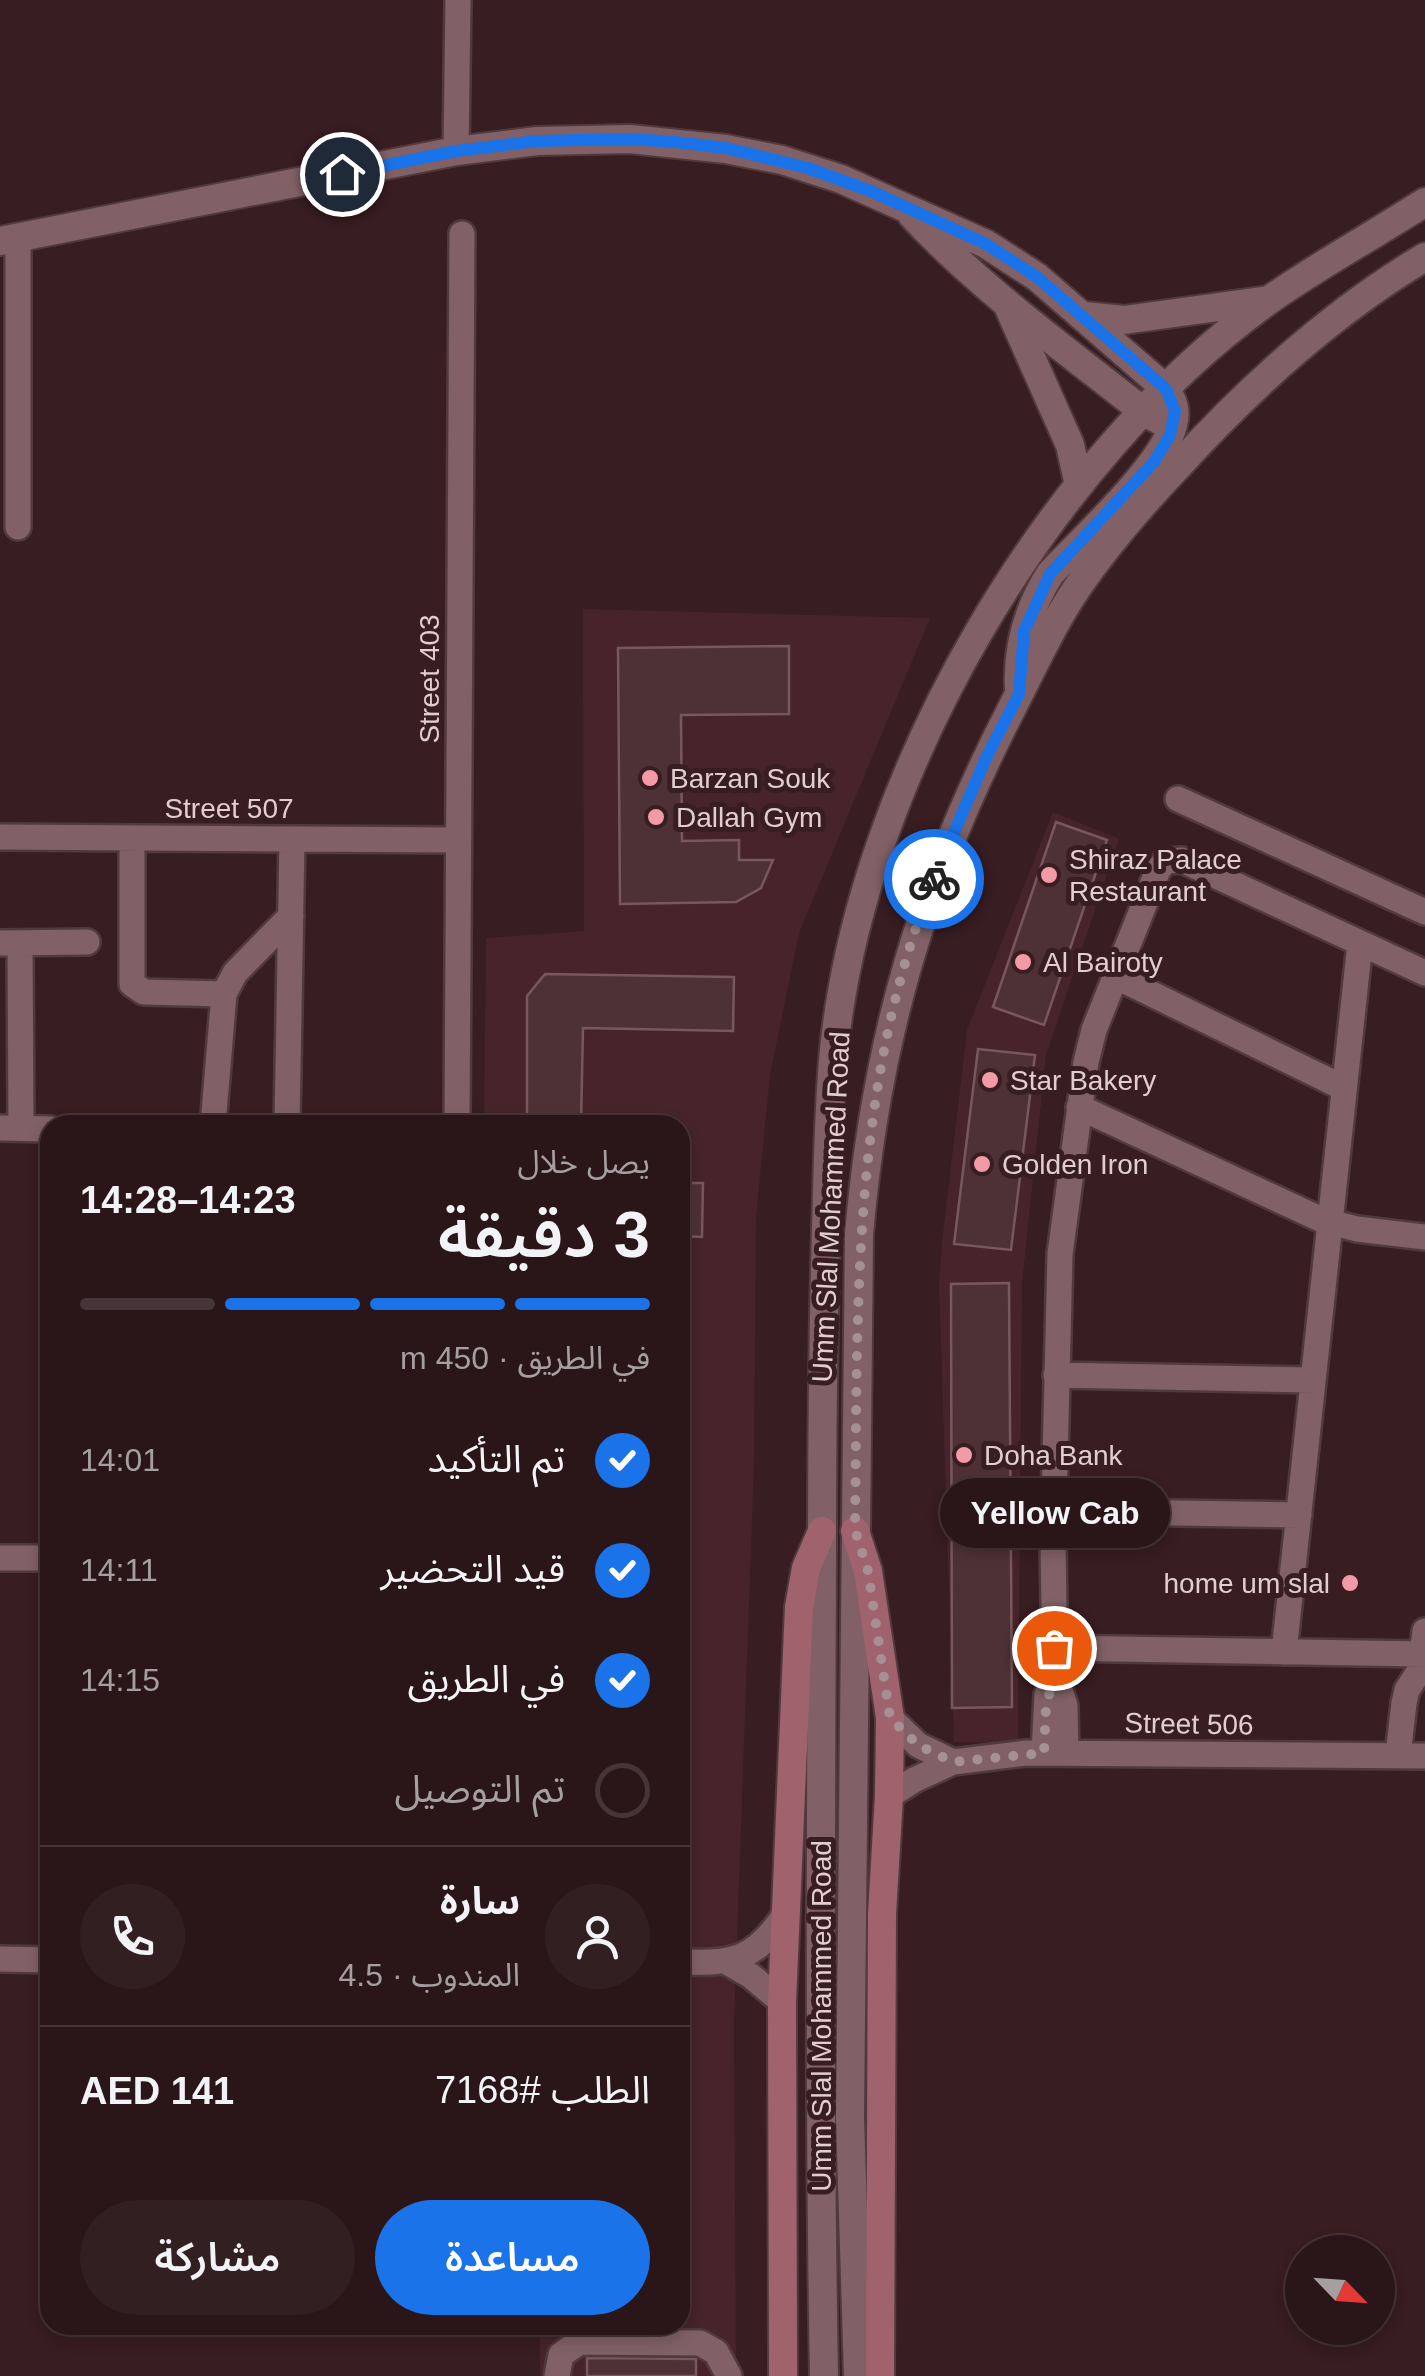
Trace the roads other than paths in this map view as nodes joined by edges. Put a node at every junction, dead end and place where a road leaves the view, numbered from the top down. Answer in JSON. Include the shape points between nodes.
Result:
{"nodes":[{"id":1,"x":458,"y":0,"type":"edge"},
{"id":2,"x":456,"y":151,"type":"junction"},
{"id":3,"x":1425,"y":202,"type":"edge"},
{"id":4,"x":904,"y":206,"type":"junction"},
{"id":5,"x":462,"y":234,"type":"dead end"},
{"id":6,"x":9,"y":239,"type":"edge"},
{"id":7,"x":1425,"y":257,"type":"edge"},
{"id":8,"x":1270,"y":299,"type":"junction"},
{"id":9,"x":1006,"y":302,"type":"junction"},
{"id":10,"x":1083,"y":316,"type":"junction"},
{"id":11,"x":1166,"y":389,"type":"junction"},
{"id":12,"x":1144,"y":412,"type":"junction"},
{"id":13,"x":1220,"y":420,"type":"junction"},
{"id":14,"x":1174,"y":423,"type":"junction"},
{"id":15,"x":1078,"y":485,"type":"junction"},
{"id":16,"x":18,"y":527,"type":"dead end"},
{"id":17,"x":1019,"y":694,"type":"junction"},
{"id":18,"x":1178,"y":800,"type":"dead end"},
{"id":19,"x":0,"y":837,"type":"edge"},
{"id":20,"x":132,"y":838,"type":"junction"},
{"id":21,"x":292,"y":839,"type":"junction"},
{"id":22,"x":458,"y":840,"type":"junction"},
{"id":23,"x":1425,"y":912,"type":"edge"},
{"id":24,"x":291,"y":916,"type":"junction"},
{"id":25,"x":87,"y":942,"type":"dead end"},
{"id":26,"x":1360,"y":942,"type":"junction"},
{"id":27,"x":10,"y":943,"type":"edge"},
{"id":28,"x":1425,"y":973,"type":"edge"},
{"id":29,"x":1115,"y":976,"type":"junction"},
{"id":30,"x":224,"y":994,"type":"junction"},
{"id":31,"x":1344,"y":1088,"type":"junction"},
{"id":32,"x":1078,"y":1107,"type":"junction"},
{"id":33,"x":215,"y":1115,"type":"edge"},
{"id":34,"x":287,"y":1115,"type":"edge"},
{"id":35,"x":457,"y":1115,"type":"edge"},
{"id":36,"x":10,"y":1128,"type":"edge"},
{"id":37,"x":40,"y":1128,"type":"edge"},
{"id":38,"x":1331,"y":1223,"type":"junction"},
{"id":39,"x":1425,"y":1236,"type":"edge"},
{"id":40,"x":1056,"y":1375,"type":"junction"},
{"id":41,"x":1313,"y":1380,"type":"junction"},
{"id":42,"x":1053,"y":1512,"type":"junction"},
{"id":43,"x":1298,"y":1515,"type":"junction"},
{"id":44,"x":855,"y":1530,"type":"junction"},
{"id":45,"x":822,"y":1531,"type":"junction"},
{"id":46,"x":0,"y":1558,"type":"edge"},
{"id":47,"x":40,"y":1558,"type":"edge"},
{"id":48,"x":1284,"y":1652,"type":"junction"},
{"id":49,"x":1423,"y":1659,"type":"edge"},
{"id":50,"x":1054,"y":1661,"type":"junction"},
{"id":51,"x":890,"y":1718,"type":"junction"},
{"id":52,"x":1055,"y":1753,"type":"junction"},
{"id":53,"x":1398,"y":1755,"type":"junction"},
{"id":54,"x":1425,"y":1756,"type":"edge"},
{"id":55,"x":953,"y":1762,"type":"junction"},
{"id":56,"x":890,"y":1796,"type":"junction"},
{"id":57,"x":784,"y":1916,"type":"junction"},
{"id":58,"x":0,"y":1960,"type":"edge"},
{"id":59,"x":40,"y":1960,"type":"edge"},
{"id":60,"x":690,"y":1962,"type":"edge"},
{"id":61,"x":728,"y":1962,"type":"junction"},
{"id":62,"x":782,"y":2002,"type":"junction"},
{"id":63,"x":557,"y":2376,"type":"edge"},
{"id":64,"x":729,"y":2376,"type":"edge"},
{"id":65,"x":783,"y":2376,"type":"edge"},
{"id":66,"x":824,"y":2376,"type":"edge"},
{"id":67,"x":858,"y":2376,"type":"edge"},
{"id":68,"x":880,"y":2376,"type":"edge"}],
"edges":[{"from":1,"to":2,"type":"street"},
{"from":2,"to":4,"type":"street","via":[[552,140],[676,142],[782,160]]},
{"from":2,"to":6,"type":"street"},
{"from":3,"to":8,"type":"street","name":"Umm Slal Mohammed Road"},
{"from":4,"to":9,"type":"street"},
{"from":4,"to":10,"type":"street","via":[[1012,260]]},
{"from":5,"to":22,"type":"street","name":"Street 403"},
{"from":6,"to":16,"type":"street"},
{"from":7,"to":13,"type":"street","name":"Umm Slal Mohammed Road","via":[[1338,315]]},
{"from":8,"to":10,"type":"street","via":[[1124,320]]},
{"from":8,"to":11,"type":"street","name":"Umm Slal Mohammed Road"},
{"from":9,"to":12,"type":"street"},
{"from":9,"to":15,"type":"street","via":[[1070,445]]},
{"from":10,"to":11,"type":"street"},
{"from":11,"to":12,"type":"street","name":"Umm Slal Mohammed Road"},
{"from":11,"to":14,"type":"street"},
{"from":12,"to":14,"type":"street"},
{"from":12,"to":15,"type":"street","name":"Umm Slal Mohammed Road"},
{"from":13,"to":14,"type":"street"},
{"from":13,"to":17,"type":"street","name":"Umm Slal Mohammed Road","via":[[1096,561]]},
{"from":14,"to":17,"type":"street","via":[[1154,462],[1039,592],[1024,631]]},
{"from":15,"to":45,"type":"street","name":"Umm Slal Mohammed Road","via":[[1019,565],[962,661],[894,808],[857,926],[834,1048]]},
{"from":17,"to":44,"type":"street","name":"Umm Slal Mohammed Road","via":[[930,889],[876,1094],[859,1234]]},
{"from":18,"to":23,"type":"street"},
{"from":19,"to":20,"type":"street","name":"Street 507"},
{"from":20,"to":21,"type":"street","name":"Street 507"},
{"from":20,"to":30,"type":"street","via":[[132,984],[144,992]]},
{"from":21,"to":22,"type":"street","name":"Street 507"},
{"from":21,"to":24,"type":"street"},
{"from":22,"to":35,"type":"street","name":"Street 403"},
{"from":24,"to":30,"type":"street","via":[[235,973]]},
{"from":24,"to":34,"type":"street"},
{"from":25,"to":27,"type":"street"},
{"from":26,"to":28,"type":"street"},
{"from":26,"to":29,"type":"street","via":[[1171,858],[1158,870]]},
{"from":26,"to":31,"type":"street"},
{"from":27,"to":36,"type":"street"},
{"from":29,"to":31,"type":"street"},
{"from":29,"to":32,"type":"street","via":[[1094,1030]]},
{"from":30,"to":33,"type":"street"},
{"from":31,"to":38,"type":"street"},
{"from":32,"to":38,"type":"street"},
{"from":32,"to":40,"type":"street","via":[[1060,1254]]},
{"from":36,"to":37,"type":"street"},
{"from":38,"to":39,"type":"street"},
{"from":38,"to":41,"type":"street"},
{"from":40,"to":41,"type":"street"},
{"from":40,"to":42,"type":"street"},
{"from":41,"to":43,"type":"street"},
{"from":42,"to":43,"type":"street"},
{"from":42,"to":50,"type":"street"},
{"from":43,"to":48,"type":"street"},
{"from":44,"to":51,"type":"main road","via":[[868,1571]]},
{"from":44,"to":67,"type":"street","name":"Umm Slal Mohammed Road","via":[[850,2117]]},
{"from":45,"to":57,"type":"main road","via":[[800,1606]]},
{"from":45,"to":66,"type":"street","name":"Umm Slal Mohammed Road"},
{"from":46,"to":47,"type":"street"},
{"from":48,"to":49,"type":"street"},
{"from":48,"to":50,"type":"street"},
{"from":49,"to":53,"type":"street","via":[[1407,1690]]},
{"from":50,"to":52,"type":"street","via":[[1065,1706]]},
{"from":51,"to":55,"type":"street","via":[[918,1745]]},
{"from":51,"to":56,"type":"main road"},
{"from":52,"to":53,"type":"street","name":"Street 506"},
{"from":52,"to":55,"type":"street","name":"Street 506"},
{"from":53,"to":54,"type":"street","name":"Street 506"},
{"from":55,"to":56,"type":"street","name":"Street 506"},
{"from":56,"to":68,"type":"main road","via":[[882,1914]]},
{"from":57,"to":61,"type":"street","via":[[754,1949]]},
{"from":57,"to":62,"type":"main road"},
{"from":58,"to":59,"type":"street"},
{"from":60,"to":61,"type":"street"},
{"from":61,"to":62,"type":"street"},
{"from":62,"to":65,"type":"main road"},
{"from":63,"to":64,"type":"street","via":[[561,2355],[572,2344],[622,2342],[700,2344],[716,2352]]}]}
